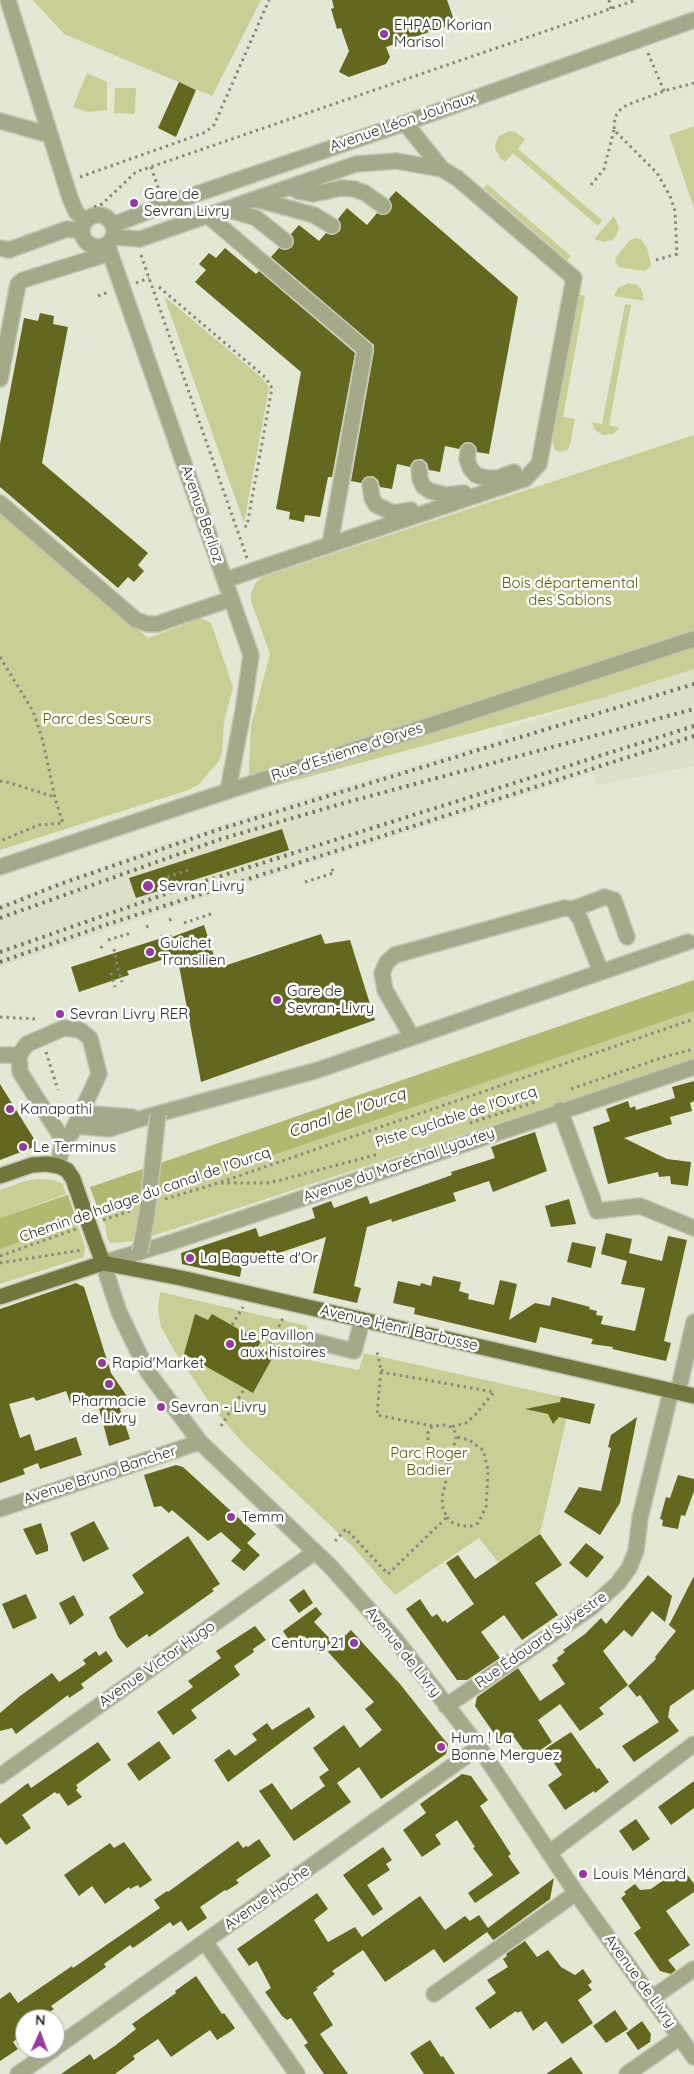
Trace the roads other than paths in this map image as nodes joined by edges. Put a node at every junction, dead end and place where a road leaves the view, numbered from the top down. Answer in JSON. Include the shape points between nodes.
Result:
{"nodes":[{"id":1,"x":8,"y":0,"type":"edge"},
{"id":2,"x":694,"y":20,"type":"edge"},
{"id":3,"x":0,"y":121,"type":"edge"},
{"id":4,"x":405,"y":123,"type":"junction"},
{"id":5,"x":50,"y":135,"type":"junction"},
{"id":6,"x":442,"y":169,"type":"junction"},
{"id":7,"x":290,"y":187,"type":"junction"},
{"id":8,"x":255,"y":199,"type":"junction"},
{"id":9,"x":383,"y":206,"type":"dead end"},
{"id":10,"x":225,"y":209,"type":"junction"},
{"id":11,"x":208,"y":215,"type":"junction"},
{"id":12,"x":84,"y":226,"type":"junction"},
{"id":13,"x":332,"y":226,"type":"dead end"},
{"id":14,"x":111,"y":240,"type":"junction"},
{"id":15,"x":285,"y":241,"type":"dead end"},
{"id":16,"x":0,"y":248,"type":"edge"},
{"id":17,"x":0,"y":380,"type":"edge"},
{"id":18,"x":468,"y":451,"type":"dead end"},
{"id":19,"x":539,"y":464,"type":"junction"},
{"id":20,"x":419,"y":468,"type":"dead end"},
{"id":21,"x":370,"y":485,"type":"dead end"},
{"id":22,"x":481,"y":494,"type":"junction"},
{"id":23,"x":0,"y":503,"type":"edge"},
{"id":24,"x":432,"y":510,"type":"junction"},
{"id":25,"x":330,"y":544,"type":"junction"},
{"id":26,"x":225,"y":580,"type":"junction"},
{"id":27,"x":231,"y":599,"type":"junction"},
{"id":28,"x":694,"y":639,"type":"edge"},
{"id":29,"x":228,"y":790,"type":"junction"},
{"id":30,"x":0,"y":867,"type":"edge"},
{"id":31,"x":573,"y":909,"type":"junction"},
{"id":32,"x":627,"y":937,"type":"dead end"},
{"id":33,"x":688,"y":942,"type":"dead end"},
{"id":34,"x":601,"y":972,"type":"junction"},
{"id":35,"x":412,"y":1037,"type":"junction"},
{"id":36,"x":0,"y":1055,"type":"edge"},
{"id":37,"x":18,"y":1055,"type":"junction"},
{"id":38,"x":694,"y":1066,"type":"edge"},
{"id":39,"x":560,"y":1110,"type":"junction"},
{"id":40,"x":150,"y":1116,"type":"junction"},
{"id":41,"x":78,"y":1119,"type":"junction"},
{"id":42,"x":64,"y":1140,"type":"junction"},
{"id":43,"x":58,"y":1166,"type":"junction"},
{"id":44,"x":0,"y":1176,"type":"edge"},
{"id":45,"x":694,"y":1228,"type":"edge"},
{"id":46,"x":140,"y":1252,"type":"junction"},
{"id":47,"x":103,"y":1262,"type":"junction"},
{"id":48,"x":0,"y":1297,"type":"edge"},
{"id":49,"x":362,"y":1320,"type":"junction"},
{"id":50,"x":694,"y":1322,"type":"edge"},
{"id":51,"x":309,"y":1340,"type":"dead end"},
{"id":52,"x":674,"y":1391,"type":"junction"},
{"id":53,"x":694,"y":1396,"type":"edge"},
{"id":54,"x":200,"y":1442,"type":"junction"},
{"id":55,"x":0,"y":1509,"type":"edge"},
{"id":56,"x":315,"y":1552,"type":"junction"},
{"id":57,"x":446,"y":1706,"type":"junction"},
{"id":58,"x":694,"y":1744,"type":"edge"},
{"id":59,"x":479,"y":1747,"type":"junction"},
{"id":60,"x":0,"y":1776,"type":"edge"},
{"id":61,"x":549,"y":1853,"type":"junction"},
{"id":62,"x":576,"y":1893,"type":"junction"},
{"id":63,"x":205,"y":1942,"type":"junction"},
{"id":64,"x":694,"y":1968,"type":"edge"},
{"id":65,"x":434,"y":1994,"type":"dead end"},
{"id":66,"x":652,"y":1998,"type":"junction"},
{"id":67,"x":680,"y":2037,"type":"junction"},
{"id":68,"x":65,"y":2040,"type":"edge"},
{"id":69,"x":694,"y":2057,"type":"edge"},
{"id":70,"x":39,"y":2059,"type":"edge"},
{"id":71,"x":18,"y":2074,"type":"edge"},
{"id":72,"x":296,"y":2074,"type":"edge"},
{"id":73,"x":627,"y":2074,"type":"edge"}],
"edges":[{"from":1,"to":5,"type":"street"},
{"from":2,"to":4,"type":"street","name":"Avenue Léon Jouhaux"},
{"from":3,"to":5,"type":"street"},
{"from":4,"to":6,"type":"street"},
{"from":4,"to":14,"type":"street","name":"Avenue Léon Jouhaux","via":[[164,205]]},
{"from":5,"to":12,"type":"street","via":[[76,212]]},
{"from":6,"to":7,"type":"street","via":[[376,161],[356,164]]},
{"from":6,"to":19,"type":"street","via":[[457,178],[574,278]]},
{"from":7,"to":8,"type":"street"},
{"from":7,"to":9,"type":"street","via":[[313,194],[354,189]]},
{"from":8,"to":10,"type":"street"},
{"from":8,"to":13,"type":"street","via":[[314,214]]},
{"from":10,"to":11,"type":"street"},
{"from":10,"to":15,"type":"street","via":[[256,218]]},
{"from":11,"to":14,"type":"street","via":[[136,239]]},
{"from":11,"to":25,"type":"street","via":[[364,348]]},
{"from":12,"to":14,"type":"street","via":[[82,236],[88,244],[98,247]]},
{"from":12,"to":14,"type":"street","via":[[93,216],[108,219]]},
{"from":12,"to":16,"type":"street","via":[[9,250]]},
{"from":14,"to":17,"type":"street","name":"Avenue Léon Jouhaux","via":[[18,284]]},
{"from":14,"to":26,"type":"street","name":"Avenue Berlioz"},
{"from":18,"to":19,"type":"street","via":[[470,468],[476,475],[486,478],[498,478]]},
{"from":19,"to":22,"type":"street","via":[[525,479]]},
{"from":20,"to":22,"type":"street","via":[[423,486],[430,491],[446,495],[460,492]]},
{"from":21,"to":24,"type":"street","via":[[376,506],[383,510],[393,513],[419,508]]},
{"from":22,"to":24,"type":"street"},
{"from":23,"to":27,"type":"street","via":[[136,620],[157,624]]},
{"from":24,"to":25,"type":"street"},
{"from":25,"to":26,"type":"street"},
{"from":26,"to":27,"type":"street","name":"Avenue Berlioz"},
{"from":27,"to":29,"type":"street","name":"Avenue Berlioz","via":[[250,655]]},
{"from":28,"to":29,"type":"street","name":"Rue d'Estienne d'Orves"},
{"from":29,"to":30,"type":"street","name":"Rue d'Estienne d'Orves"},
{"from":31,"to":32,"type":"street","via":[[604,897],[614,900]]},
{"from":31,"to":34,"type":"street"},
{"from":31,"to":35,"type":"street","via":[[564,908],[394,955],[382,974],[385,990]]},
{"from":33,"to":34,"type":"street"},
{"from":34,"to":35,"type":"street"},
{"from":35,"to":40,"type":"street","via":[[318,1070]]},
{"from":36,"to":37,"type":"street"},
{"from":37,"to":41,"type":"street","via":[[27,1044],[64,1028],[80,1030],[90,1038],[99,1074]]},
{"from":37,"to":42,"type":"street","via":[[20,1072]]},
{"from":38,"to":39,"type":"street","name":"Avenue du Maréchal Lyautey"},
{"from":39,"to":45,"type":"street","via":[[597,1211],[640,1206]]},
{"from":39,"to":46,"type":"street","name":"Avenue du Maréchal Lyautey"},
{"from":40,"to":41,"type":"street","via":[[109,1129]]},
{"from":40,"to":46,"type":"street","bridge":true,"via":[[147,1214]]},
{"from":41,"to":42,"type":"street"},
{"from":42,"to":43,"type":"street"},
{"from":43,"to":44,"type":"main road","via":[[32,1166]]},
{"from":43,"to":47,"type":"main road","bridge":true,"via":[[67,1170],[73,1179],[94,1229]]},
{"from":46,"to":47,"type":"street","name":"Avenue du Maréchal Lyautey"},
{"from":47,"to":48,"type":"main road"},
{"from":47,"to":49,"type":"main road","name":"Avenue Henri Barbusse"},
{"from":47,"to":54,"type":"street","name":"Avenue de Livry","via":[[119,1312],[148,1372]]},
{"from":49,"to":51,"type":"street","via":[[354,1351]]},
{"from":49,"to":52,"type":"main road","name":"Avenue Henri Barbusse"},
{"from":50,"to":52,"type":"street","name":"Rue Édouard Sylvestre"},
{"from":52,"to":53,"type":"main road","name":"Avenue Henri Barbusse"},
{"from":52,"to":57,"type":"street","name":"Rue Édouard Sylvestre","via":[[640,1518],[636,1551],[629,1568],[592,1607]]},
{"from":54,"to":55,"type":"street","name":"Avenue Bruno Bancher"},
{"from":54,"to":56,"type":"street","name":"Avenue de Livry"},
{"from":56,"to":57,"type":"street","name":"Avenue de Livry","via":[[396,1640]]},
{"from":56,"to":60,"type":"street","name":"Avenue Victor Hugo"},
{"from":57,"to":59,"type":"street","name":"Avenue de Livry"},
{"from":58,"to":61,"type":"street"},
{"from":59,"to":61,"type":"street","name":"Avenue de Livry"},
{"from":59,"to":63,"type":"street","name":"Avenue Hoche"},
{"from":61,"to":62,"type":"street","name":"Avenue de Livry"},
{"from":62,"to":65,"type":"street"},
{"from":62,"to":66,"type":"street","name":"Avenue de Livry"},
{"from":63,"to":68,"type":"street","name":"Avenue Hoche"},
{"from":63,"to":72,"type":"street"},
{"from":64,"to":66,"type":"street"},
{"from":66,"to":67,"type":"street","name":"Avenue de Livry"},
{"from":67,"to":69,"type":"street","name":"Avenue de Livry"},
{"from":67,"to":73,"type":"street"},
{"from":70,"to":71,"type":"street","name":"Avenue Hoche"}]}
